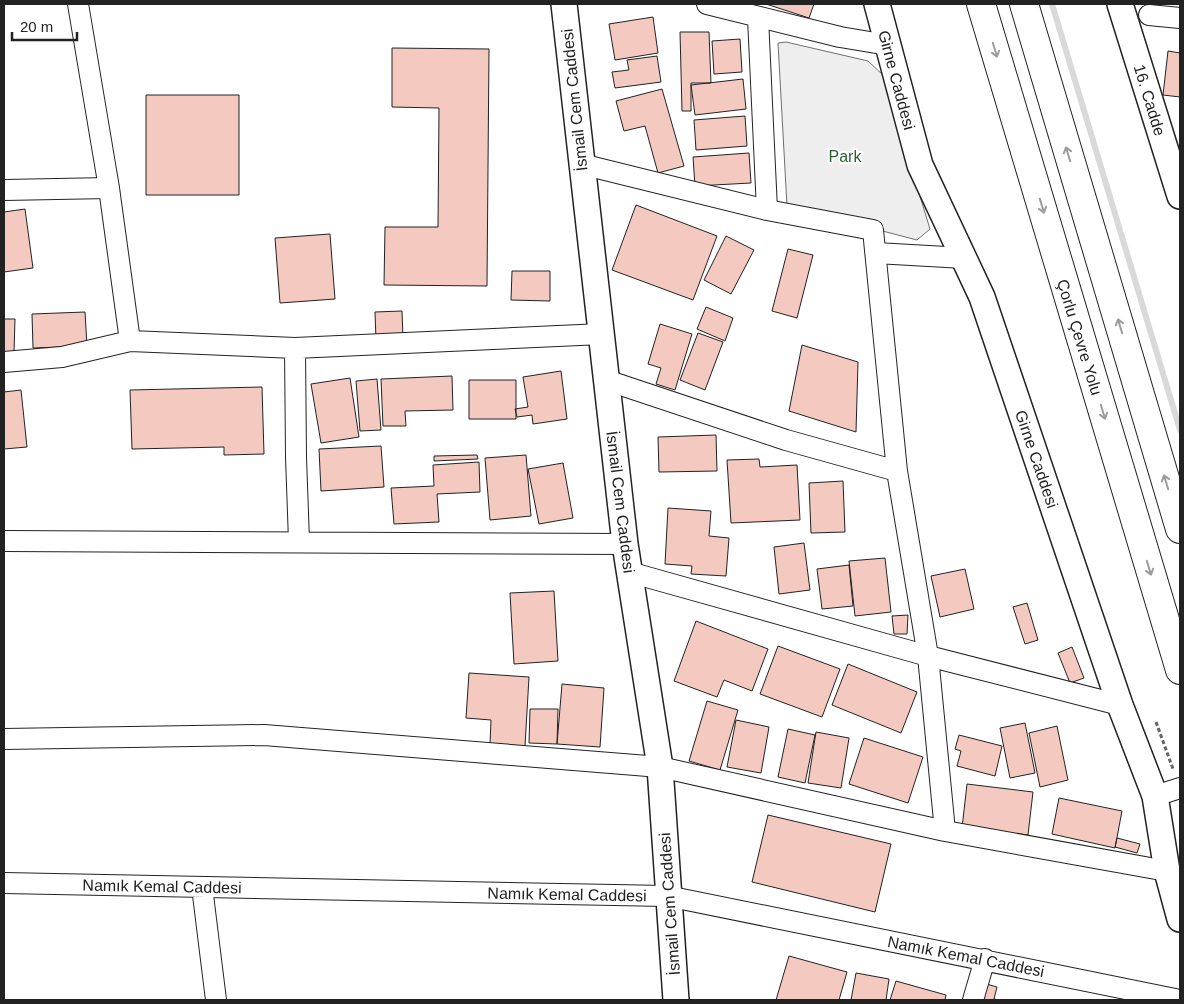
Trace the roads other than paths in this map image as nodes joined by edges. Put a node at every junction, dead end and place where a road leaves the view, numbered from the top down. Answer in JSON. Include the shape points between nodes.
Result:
{"nodes":[{"id":1,"x":78,"y":4,"type":"edge"},
{"id":2,"x":564,"y":4,"type":"edge"},
{"id":3,"x":707,"y":4,"type":"edge"},
{"id":4,"x":877,"y":4,"type":"edge"},
{"id":5,"x":981,"y":4,"type":"edge"},
{"id":6,"x":1024,"y":4,"type":"edge"},
{"id":7,"x":1120,"y":4,"type":"edge"},
{"id":8,"x":1149,"y":15,"type":"dead end"},
{"id":9,"x":758,"y":18,"type":"junction"},
{"id":10,"x":1180,"y":18,"type":"edge"},
{"id":11,"x":888,"y":45,"type":"junction"},
{"id":12,"x":580,"y":164,"type":"junction"},
{"id":13,"x":1178,"y":184,"type":"edge"},
{"id":14,"x":109,"y":188,"type":"junction"},
{"id":15,"x":4,"y":190,"type":"edge"},
{"id":16,"x":767,"y":210,"type":"junction"},
{"id":17,"x":876,"y":253,"type":"junction"},
{"id":18,"x":964,"y":258,"type":"junction"},
{"id":19,"x":602,"y":334,"type":"junction"},
{"id":20,"x":130,"y":341,"type":"junction"},
{"id":21,"x":295,"y":348,"type":"junction"},
{"id":22,"x":4,"y":362,"type":"edge"},
{"id":23,"x":606,"y":380,"type":"junction"},
{"id":24,"x":897,"y":471,"type":"junction"},
{"id":25,"x":1180,"y":529,"type":"edge"},
{"id":26,"x":4,"y":541,"type":"edge"},
{"id":27,"x":299,"y":541,"type":"junction"},
{"id":28,"x":624,"y":544,"type":"junction"},
{"id":29,"x":629,"y":572,"type":"junction"},
{"id":30,"x":928,"y":656,"type":"junction"},
{"id":31,"x":1180,"y":670,"type":"edge"},
{"id":32,"x":1120,"y":705,"type":"junction"},
{"id":33,"x":4,"y":739,"type":"edge"},
{"id":34,"x":660,"y":767,"type":"junction"},
{"id":35,"x":1180,"y":788,"type":"edge"},
{"id":36,"x":1155,"y":796,"type":"junction"},
{"id":37,"x":945,"y":831,"type":"junction"},
{"id":38,"x":1167,"y":871,"type":"junction"},
{"id":39,"x":4,"y":883,"type":"edge"},
{"id":40,"x":202,"y":887,"type":"junction"},
{"id":41,"x":667,"y":896,"type":"junction"},
{"id":42,"x":1180,"y":919,"type":"edge"},
{"id":43,"x":985,"y":959,"type":"junction"},
{"id":44,"x":1147,"y":997,"type":"edge"},
{"id":45,"x":216,"y":1000,"type":"edge"},
{"id":46,"x":676,"y":1000,"type":"edge"},
{"id":47,"x":973,"y":1000,"type":"edge"},
{"id":48,"x":1180,"y":1000,"type":"edge"}],
"edges":[{"from":1,"to":14,"type":"street"},
{"from":2,"to":12,"type":"street","name":"İsmail Cem Caddesi"},
{"from":3,"to":9,"type":"street"},
{"from":4,"to":11,"type":"street","name":"Girne Caddesi"},
{"from":5,"to":31,"type":"highway","name":"Çorlu Çevre Yolu","one_way":true},
{"from":25,"to":6,"type":"highway","one_way":true},
{"from":7,"to":13,"type":"street","name":"16. Cadde"},
{"from":8,"to":10,"type":"street"},
{"from":9,"to":11,"type":"street"},
{"from":9,"to":16,"type":"street"},
{"from":11,"to":18,"type":"street","name":"Girne Caddesi","via":[[920,165]]},
{"from":12,"to":16,"type":"street"},
{"from":12,"to":19,"type":"street","name":"İsmail Cem Caddesi"},
{"from":14,"to":15,"type":"street"},
{"from":14,"to":20,"type":"street"},
{"from":16,"to":17,"type":"street","via":[[873,230]]},
{"from":17,"to":18,"type":"street"},
{"from":17,"to":24,"type":"street"},
{"from":18,"to":32,"type":"street","name":"Girne Caddesi","via":[[982,297]]},
{"from":19,"to":21,"type":"street"},
{"from":19,"to":23,"type":"street","name":"İsmail Cem Caddesi"},
{"from":20,"to":21,"type":"street"},
{"from":20,"to":22,"type":"street","via":[[62,357]]},
{"from":21,"to":27,"type":"street"},
{"from":23,"to":24,"type":"street","via":[[786,440]]},
{"from":23,"to":28,"type":"street","name":"İsmail Cem Caddesi"},
{"from":24,"to":30,"type":"street"},
{"from":26,"to":27,"type":"street"},
{"from":27,"to":28,"type":"street"},
{"from":28,"to":29,"type":"street","name":"İsmail Cem Caddesi"},
{"from":29,"to":30,"type":"street"},
{"from":29,"to":34,"type":"street","name":"İsmail Cem Caddesi"},
{"from":30,"to":32,"type":"street"},
{"from":30,"to":37,"type":"street"},
{"from":32,"to":36,"type":"street","name":"Girne Caddesi"},
{"from":33,"to":34,"type":"street","via":[[264,734]]},
{"from":34,"to":37,"type":"street"},
{"from":34,"to":41,"type":"street","name":"İsmail Cem Caddesi"},
{"from":35,"to":36,"type":"street"},
{"from":36,"to":38,"type":"street","name":"Girne Caddesi"},
{"from":37,"to":38,"type":"street"},
{"from":38,"to":42,"type":"street","name":"Girne Caddesi"},
{"from":39,"to":40,"type":"street","name":"Namık Kemal Caddesi"},
{"from":40,"to":41,"type":"street","name":"Namık Kemal Caddesi"},
{"from":40,"to":45,"type":"street"},
{"from":41,"to":43,"type":"street","name":"Namık Kemal Caddesi"},
{"from":41,"to":46,"type":"street","name":"İsmail Cem Caddesi"},
{"from":43,"to":44,"type":"street","name":"Namık Kemal Caddesi"},
{"from":43,"to":47,"type":"street"},
{"from":44,"to":48,"type":"street","name":"Namık Kemal Caddesi"}]}
